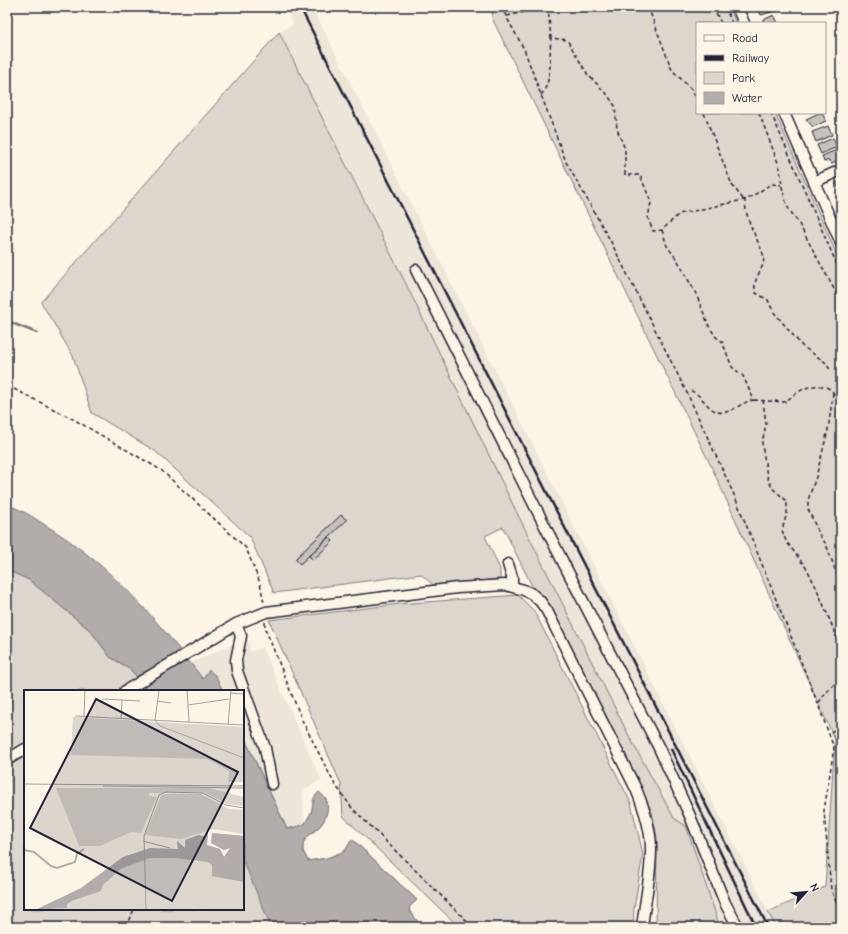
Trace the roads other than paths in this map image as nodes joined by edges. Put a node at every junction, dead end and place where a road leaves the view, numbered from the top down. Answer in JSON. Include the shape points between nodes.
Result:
{"nodes":[{"id":1,"x":737,"y":7,"type":"edge"},
{"id":2,"x":744,"y":22,"type":"edge"},
{"id":3,"x":784,"y":114,"type":"edge"},
{"id":4,"x":841,"y":170,"type":"edge"},
{"id":5,"x":814,"y":182,"type":"junction"},
{"id":6,"x":841,"y":243,"type":"edge"},
{"id":7,"x":416,"y":270,"type":"dead end"},
{"id":8,"x":508,"y":564,"type":"dead end"},
{"id":9,"x":512,"y":586,"type":"junction"},
{"id":10,"x":236,"y":624,"type":"junction"},
{"id":11,"x":127,"y":690,"type":"edge"},
{"id":12,"x":244,"y":690,"type":"edge"},
{"id":13,"x":244,"y":690,"type":"edge"},
{"id":14,"x":24,"y":750,"type":"edge"},
{"id":15,"x":7,"y":760,"type":"edge"},
{"id":16,"x":272,"y":784,"type":"dead end"},
{"id":17,"x":642,"y":927,"type":"edge"},
{"id":18,"x":738,"y":927,"type":"edge"}],
"edges":[{"from":1,"to":2,"type":"street"},
{"from":3,"to":5,"type":"street"},
{"from":4,"to":5,"type":"street"},
{"from":5,"to":6,"type":"street"},
{"from":7,"to":18,"type":"street","via":[[659,748],[725,903]]},
{"from":8,"to":9,"type":"street"},
{"from":9,"to":10,"type":"street","via":[[457,588],[266,612]]},
{"from":9,"to":17,"type":"street","via":[[532,594],[547,611],[641,800],[651,849]]},
{"from":10,"to":11,"type":"street"},
{"from":10,"to":12,"type":"street","via":[[241,636],[236,660],[237,671]]},
{"from":13,"to":16,"type":"street","via":[[265,748]]},
{"from":14,"to":15,"type":"street"}]}
